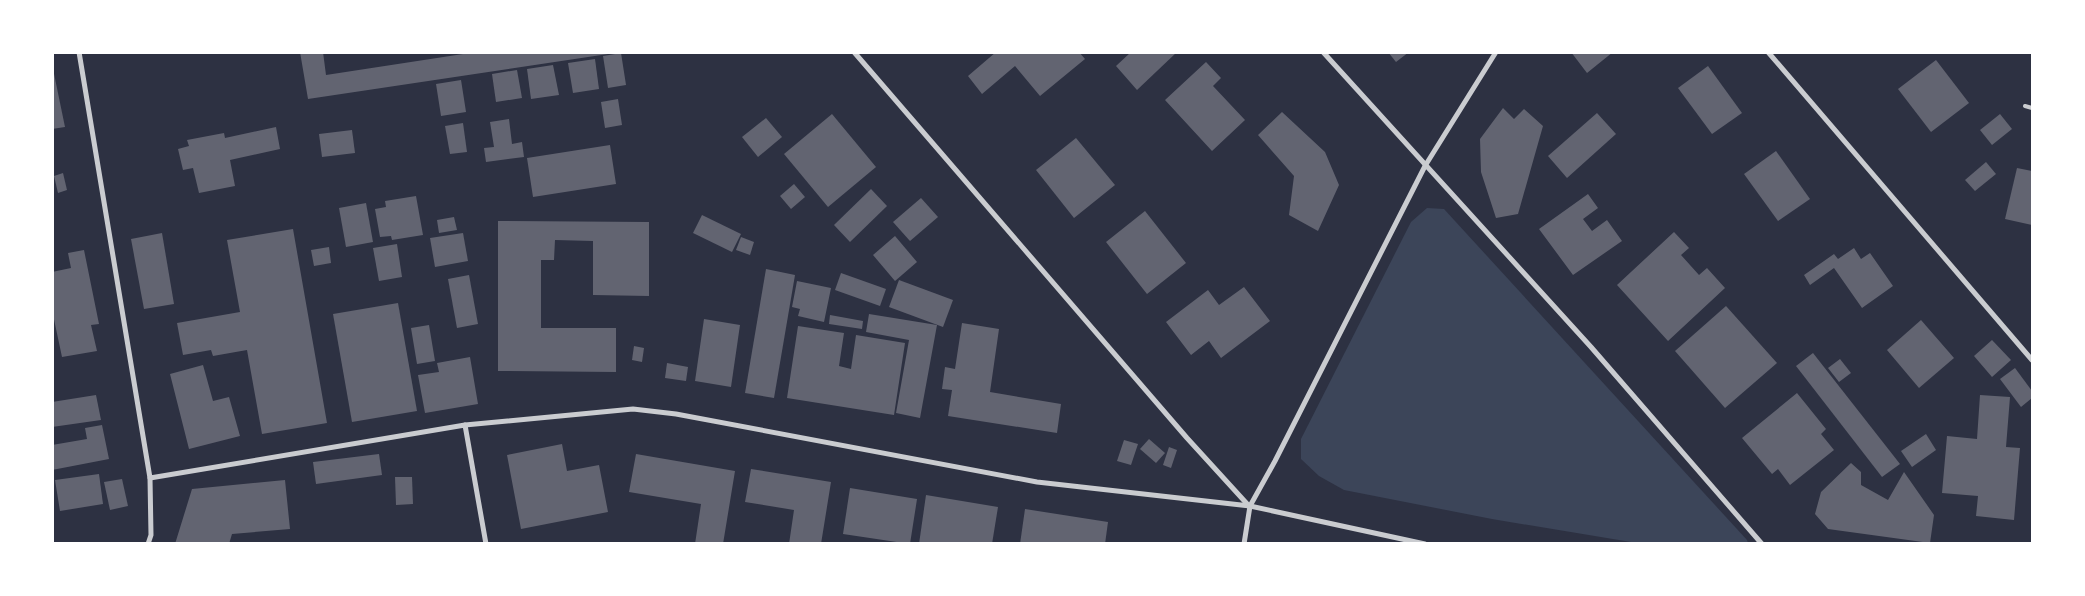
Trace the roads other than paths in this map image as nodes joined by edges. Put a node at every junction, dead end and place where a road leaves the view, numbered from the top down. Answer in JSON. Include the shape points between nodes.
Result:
{"nodes":[{"id":1,"x":79,"y":52,"type":"edge"},
{"id":2,"x":854,"y":52,"type":"edge"},
{"id":3,"x":1322,"y":52,"type":"edge"},
{"id":4,"x":1496,"y":52,"type":"edge"},
{"id":5,"x":1768,"y":52,"type":"edge"},
{"id":6,"x":2024,"y":106,"type":"dead end"},
{"id":7,"x":2032,"y":108,"type":"edge"},
{"id":8,"x":1425,"y":166,"type":"junction"},
{"id":9,"x":2032,"y":360,"type":"edge"},
{"id":10,"x":465,"y":425,"type":"junction"},
{"id":11,"x":150,"y":478,"type":"junction"},
{"id":12,"x":1250,"y":506,"type":"junction"},
{"id":13,"x":148,"y":544,"type":"edge"},
{"id":14,"x":486,"y":544,"type":"edge"},
{"id":15,"x":1244,"y":544,"type":"edge"},
{"id":16,"x":1425,"y":544,"type":"edge"},
{"id":17,"x":1762,"y":544,"type":"edge"}],
"edges":[{"from":1,"to":11,"type":"street"},
{"from":2,"to":12,"type":"street","via":[[1187,438]]},
{"from":3,"to":8,"type":"street"},
{"from":4,"to":8,"type":"street"},
{"from":5,"to":9,"type":"street"},
{"from":6,"to":7,"type":"lane"},
{"from":8,"to":12,"type":"street"},
{"from":8,"to":17,"type":"street","via":[[1597,354]]},
{"from":10,"to":11,"type":"street"},
{"from":10,"to":12,"type":"street","via":[[633,409],[676,414],[1037,482]]},
{"from":10,"to":14,"type":"street"},
{"from":11,"to":13,"type":"street","via":[[151,535]]},
{"from":12,"to":15,"type":"street"},
{"from":12,"to":16,"type":"street"}]}
